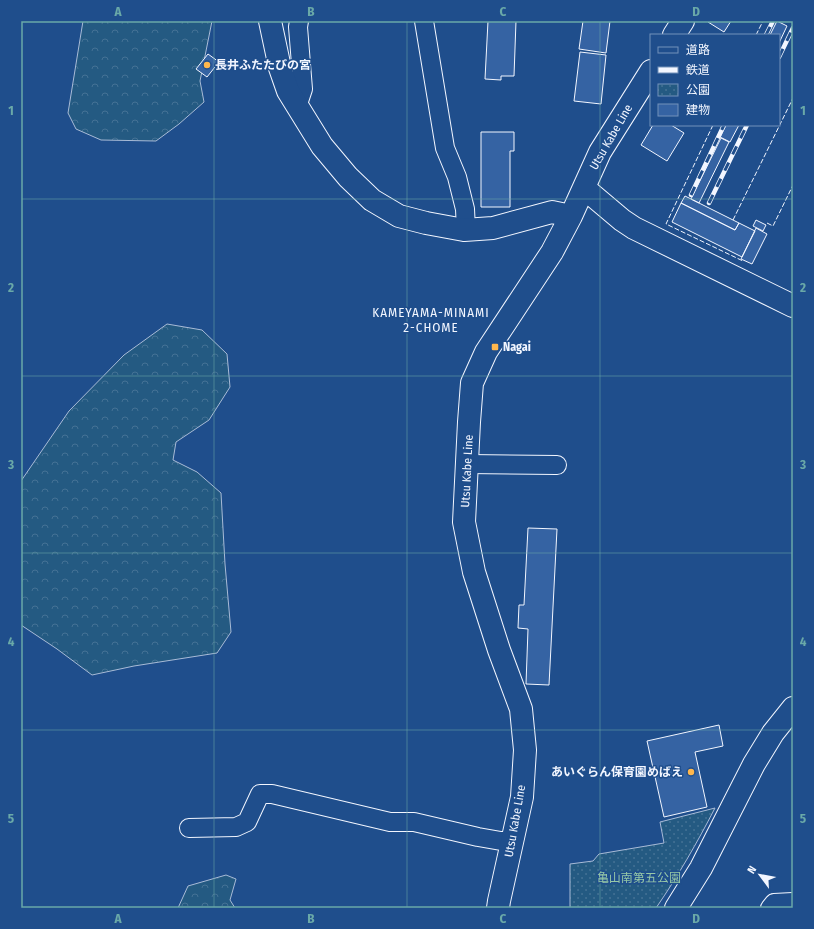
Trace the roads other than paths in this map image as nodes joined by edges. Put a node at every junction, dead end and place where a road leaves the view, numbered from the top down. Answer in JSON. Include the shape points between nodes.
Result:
{"nodes":[{"id":1,"x":270,"y":21,"type":"edge"},
{"id":2,"x":299,"y":21,"type":"edge"},
{"id":3,"x":424,"y":21,"type":"edge"},
{"id":4,"x":683,"y":21,"type":"edge"},
{"id":5,"x":675,"y":34,"type":"edge"},
{"id":6,"x":650,"y":73,"type":"edge"},
{"id":7,"x":297,"y":107,"type":"junction"},
{"id":8,"x":584,"y":188,"type":"junction"},
{"id":9,"x":571,"y":216,"type":"junction"},
{"id":10,"x":466,"y":230,"type":"junction"},
{"id":11,"x":793,"y":306,"type":"edge"},
{"id":12,"x":467,"y":464,"type":"junction"},
{"id":13,"x":557,"y":465,"type":"dead end"},
{"id":14,"x":793,"y":708,"type":"edge"},
{"id":15,"x":189,"y":828,"type":"dead end"},
{"id":16,"x":513,"y":841,"type":"junction"},
{"id":17,"x":793,"y":902,"type":"edge"},
{"id":18,"x":498,"y":908,"type":"edge"},
{"id":19,"x":676,"y":908,"type":"edge"},
{"id":20,"x":770,"y":908,"type":"edge"}],
"edges":[{"from":1,"to":7,"type":"main road","via":[[280,68]]},
{"from":2,"to":7,"type":"street","via":[[303,89]]},
{"from":3,"to":10,"type":"street","via":[[445,148],[457,177],[465,209]]},
{"from":4,"to":5,"type":"main road"},
{"from":6,"to":8,"type":"main road","name":"Utsu Kabe Line","via":[[600,152]]},
{"from":7,"to":10,"type":"main road","via":[[326,151],[372,200],[399,216]]},
{"from":8,"to":9,"type":"main road","name":"Utsu Kabe Line"},
{"from":8,"to":11,"type":"main road","via":[[634,228]]},
{"from":9,"to":10,"type":"main road","via":[[552,212],[493,228]]},
{"from":9,"to":12,"type":"main road","name":"Utsu Kabe Line","via":[[552,252],[486,352],[472,383]]},
{"from":12,"to":13,"type":"street"},
{"from":12,"to":16,"type":"main road","name":"Utsu Kabe Line","via":[[464,522],[474,572],[521,709],[525,750],[522,797]]},
{"from":14,"to":19,"type":"main road","via":[[773,733],[754,764],[701,868]]},
{"from":15,"to":16,"type":"street","via":[[236,827],[247,822],[260,794],[272,794],[390,822],[414,822],[478,837]]},
{"from":16,"to":18,"type":"main road","name":"Utsu Kabe Line"},
{"from":17,"to":20,"type":"street","via":[[774,904]]}]}
